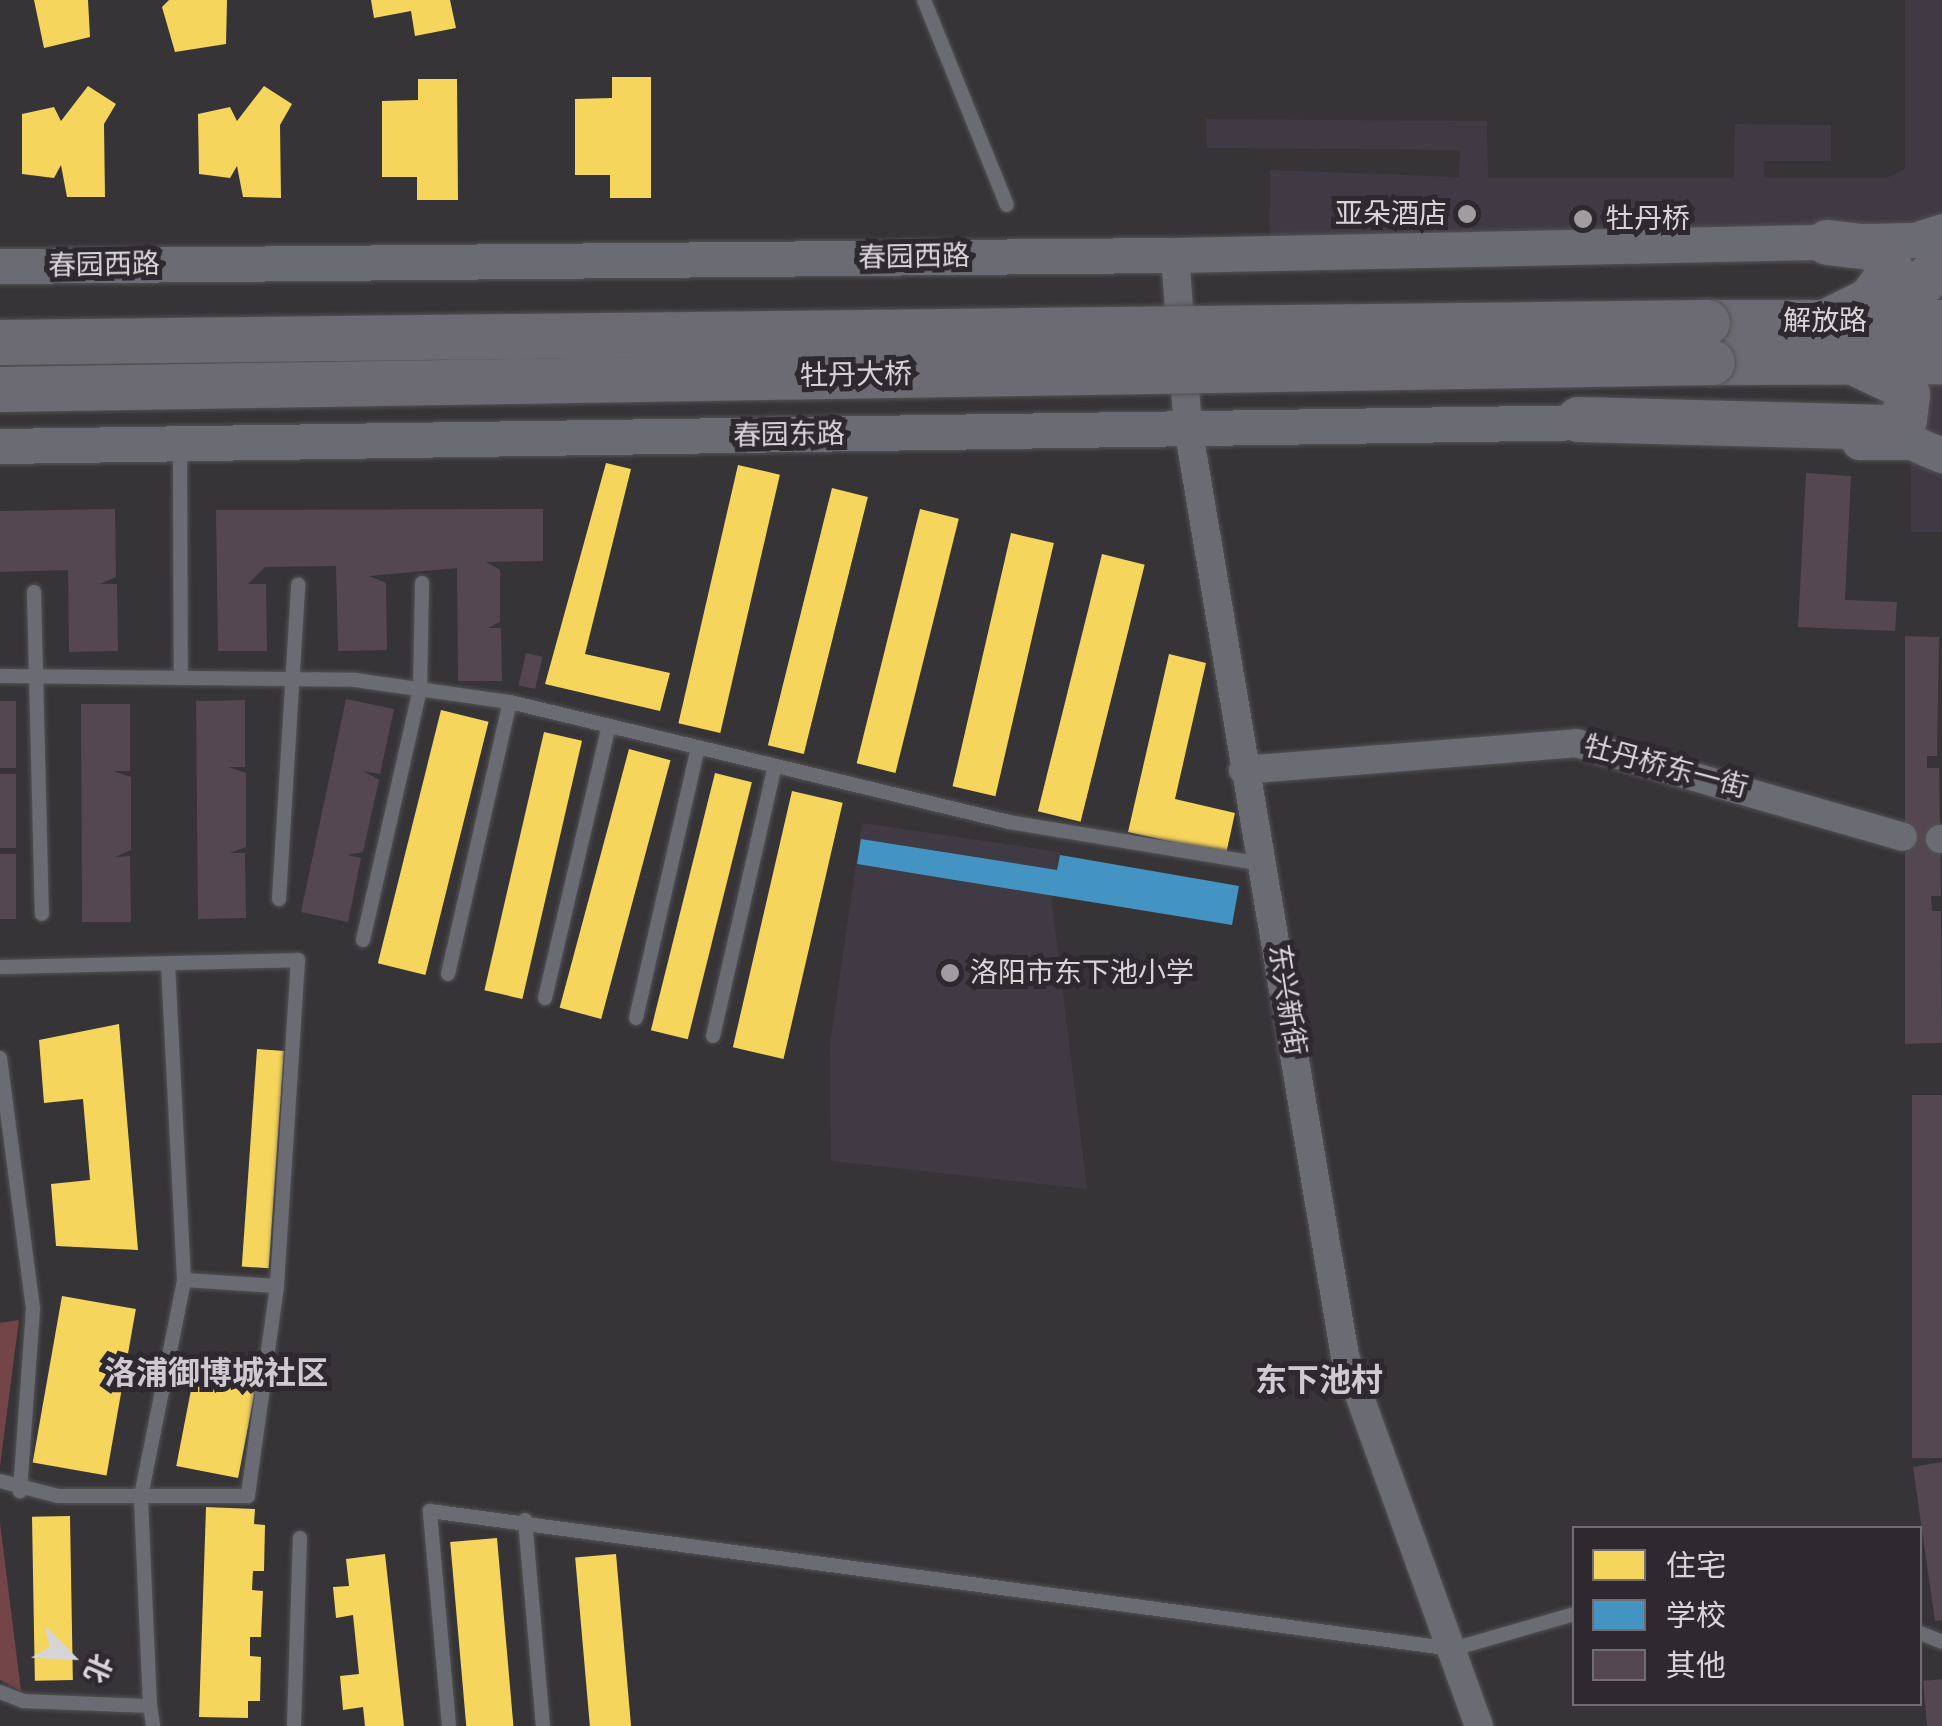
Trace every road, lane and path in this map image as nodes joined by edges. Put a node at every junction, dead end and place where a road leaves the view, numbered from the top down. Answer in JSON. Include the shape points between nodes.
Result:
{"nodes":[{"id":1,"x":924,"y":0,"type":"edge"},
{"id":2,"x":1007,"y":205,"type":"dead end"},
{"id":3,"x":1942,"y":231,"type":"edge"},
{"id":4,"x":1827,"y":242,"type":"junction"},
{"id":5,"x":1175,"y":255,"type":"junction"},
{"id":6,"x":1942,"y":265,"type":"edge"},
{"id":7,"x":0,"y":266,"type":"edge"},
{"id":8,"x":1830,"y":319,"type":"junction"},
{"id":9,"x":1942,"y":322,"type":"edge"},
{"id":10,"x":0,"y":342,"type":"edge"},
{"id":11,"x":1710,"y":342,"type":"junction"},
{"id":12,"x":1850,"y":361,"type":"junction"},
{"id":13,"x":1942,"y":361,"type":"edge"},
{"id":14,"x":0,"y":389,"type":"edge"},
{"id":15,"x":1942,"y":398,"type":"edge"},
{"id":16,"x":1578,"y":419,"type":"junction"},
{"id":17,"x":1188,"y":427,"type":"junction"},
{"id":18,"x":180,"y":443,"type":"junction"},
{"id":19,"x":0,"y":446,"type":"edge"},
{"id":20,"x":1942,"y":455,"type":"edge"},
{"id":21,"x":422,"y":583,"type":"dead end"},
{"id":22,"x":298,"y":584,"type":"dead end"},
{"id":23,"x":34,"y":592,"type":"dead end"},
{"id":24,"x":0,"y":676,"type":"edge"},
{"id":25,"x":37,"y":677,"type":"junction"},
{"id":26,"x":181,"y":678,"type":"junction"},
{"id":27,"x":295,"y":680,"type":"junction"},
{"id":28,"x":420,"y":689,"type":"junction"},
{"id":29,"x":510,"y":702,"type":"junction"},
{"id":30,"x":609,"y":726,"type":"junction"},
{"id":31,"x":698,"y":747,"type":"junction"},
{"id":32,"x":775,"y":766,"type":"junction"},
{"id":33,"x":1243,"y":770,"type":"junction"},
{"id":34,"x":1903,"y":837,"type":"dead end"},
{"id":35,"x":1264,"y":864,"type":"junction"},
{"id":36,"x":279,"y":899,"type":"dead end"},
{"id":37,"x":42,"y":914,"type":"dead end"},
{"id":38,"x":363,"y":940,"type":"dead end"},
{"id":39,"x":168,"y":963,"type":"junction"},
{"id":40,"x":0,"y":967,"type":"edge"},
{"id":41,"x":448,"y":974,"type":"dead end"},
{"id":42,"x":545,"y":998,"type":"dead end"},
{"id":43,"x":636,"y":1018,"type":"dead end"},
{"id":44,"x":713,"y":1036,"type":"dead end"},
{"id":45,"x":0,"y":1058,"type":"edge"},
{"id":46,"x":184,"y":1280,"type":"junction"},
{"id":47,"x":277,"y":1286,"type":"junction"},
{"id":48,"x":0,"y":1481,"type":"edge"},
{"id":49,"x":20,"y":1492,"type":"junction"},
{"id":50,"x":142,"y":1496,"type":"junction"},
{"id":51,"x":526,"y":1520,"type":"junction"},
{"id":52,"x":300,"y":1538,"type":"dead end"},
{"id":53,"x":1572,"y":1615,"type":"edge"},
{"id":54,"x":1453,"y":1649,"type":"junction"},
{"id":55,"x":0,"y":1692,"type":"edge"},
{"id":56,"x":150,"y":1706,"type":"junction"},
{"id":57,"x":153,"y":1726,"type":"edge"},
{"id":58,"x":294,"y":1726,"type":"edge"},
{"id":59,"x":449,"y":1726,"type":"edge"},
{"id":60,"x":543,"y":1726,"type":"edge"},
{"id":61,"x":1479,"y":1726,"type":"edge"}],
"edges":[{"from":1,"to":2,"type":"lane"},
{"from":3,"to":4,"type":"street","name":"春园西路"},
{"from":4,"to":5,"type":"street","name":"春园西路"},
{"from":4,"to":8,"type":"main road","via":[[1878,248],[1891,271],[1869,300]]},
{"from":5,"to":7,"type":"street","name":"春园西路"},
{"from":5,"to":17,"type":"street","name":"东兴新街"},
{"from":6,"to":8,"type":"main road","via":[[1903,298]]},
{"from":8,"to":9,"type":"main road","name":"解放路"},
{"from":8,"to":11,"type":"main road","name":"解放路"},
{"from":10,"to":11,"type":"main road","name":"牡丹大桥","bridge":true},
{"from":11,"to":12,"type":"main road","name":"解放路"},
{"from":11,"to":14,"type":"main road","name":"牡丹大桥","bridge":true},
{"from":12,"to":13,"type":"main road","name":"解放路"},
{"from":12,"to":15,"type":"main road","via":[[1916,377]]},
{"from":12,"to":16,"type":"main road","via":[[1898,383],[1907,394],[1904,419],[1888,427]]},
{"from":16,"to":17,"type":"street","name":"春园东路"},
{"from":16,"to":20,"type":"street","name":"春园东路","via":[[1756,441],[1911,442]]},
{"from":17,"to":18,"type":"street","name":"春园东路"},
{"from":17,"to":33,"type":"street","name":"东兴新街"},
{"from":18,"to":19,"type":"street","name":"春园东路"},
{"from":18,"to":26,"type":"lane"},
{"from":21,"to":28,"type":"lane"},
{"from":22,"to":27,"type":"lane"},
{"from":23,"to":25,"type":"lane"},
{"from":24,"to":25,"type":"lane"},
{"from":25,"to":26,"type":"lane"},
{"from":25,"to":37,"type":"lane"},
{"from":26,"to":27,"type":"lane"},
{"from":27,"to":28,"type":"lane"},
{"from":27,"to":36,"type":"lane"},
{"from":28,"to":29,"type":"lane"},
{"from":28,"to":38,"type":"lane"},
{"from":29,"to":30,"type":"lane"},
{"from":29,"to":41,"type":"lane"},
{"from":30,"to":31,"type":"lane"},
{"from":30,"to":42,"type":"lane"},
{"from":31,"to":32,"type":"lane"},
{"from":31,"to":43,"type":"lane"},
{"from":32,"to":35,"type":"lane","via":[[1010,822]]},
{"from":32,"to":44,"type":"lane"},
{"from":33,"to":34,"type":"street","name":"牡丹桥东一街","via":[[1576,743]]},
{"from":33,"to":35,"type":"street","name":"东兴新街"},
{"from":35,"to":54,"type":"street","name":"东兴新街","via":[[1344,1356]]},
{"from":39,"to":40,"type":"lane"},
{"from":39,"to":46,"type":"lane"},
{"from":39,"to":47,"type":"lane","via":[[298,960]]},
{"from":45,"to":49,"type":"lane","via":[[34,1310]]},
{"from":46,"to":47,"type":"lane"},
{"from":46,"to":50,"type":"lane"},
{"from":47,"to":50,"type":"lane","via":[[248,1496]]},
{"from":48,"to":49,"type":"lane"},
{"from":49,"to":50,"type":"lane"},
{"from":50,"to":56,"type":"lane"},
{"from":51,"to":54,"type":"lane"},
{"from":51,"to":59,"type":"lane","via":[[430,1511]]},
{"from":51,"to":60,"type":"lane"},
{"from":52,"to":58,"type":"lane"},
{"from":53,"to":54,"type":"lane"},
{"from":54,"to":61,"type":"street","name":"东兴新街"},
{"from":55,"to":56,"type":"lane","via":[[24,1701]]},
{"from":56,"to":57,"type":"lane"}]}
